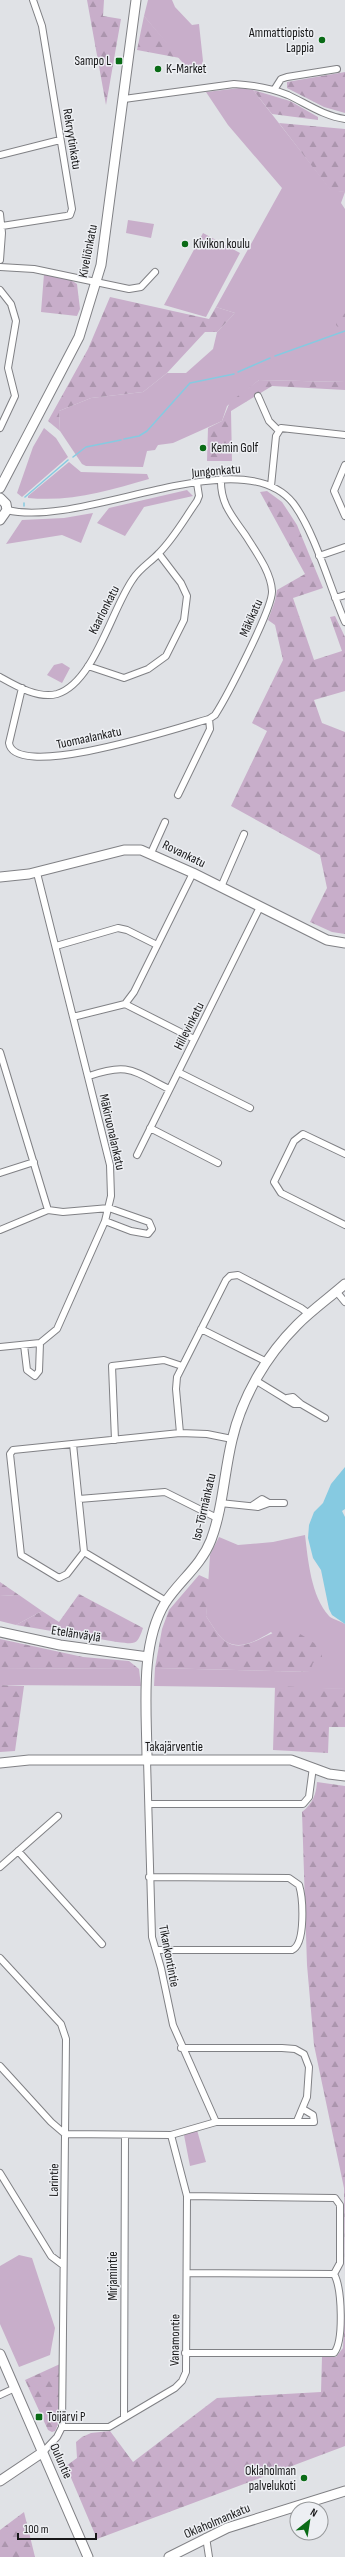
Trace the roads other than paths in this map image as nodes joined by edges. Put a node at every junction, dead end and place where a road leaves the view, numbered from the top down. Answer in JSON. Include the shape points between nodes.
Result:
{"nodes":[{"id":1,"x":33,"y":0,"type":"edge"},
{"id":2,"x":136,"y":0,"type":"edge"},
{"id":3,"x":337,"y":69,"type":"dead end"},
{"id":4,"x":274,"y":90,"type":"junction"},
{"id":5,"x":124,"y":99,"type":"junction"},
{"id":6,"x":345,"y":119,"type":"edge"},
{"id":7,"x":60,"y":140,"type":"junction"},
{"id":8,"x":0,"y":155,"type":"edge"},
{"id":9,"x":0,"y":214,"type":"edge"},
{"id":10,"x":2,"y":226,"type":"junction"},
{"id":11,"x":0,"y":260,"type":"edge"},
{"id":12,"x":0,"y":267,"type":"edge"},
{"id":13,"x":155,"y":272,"type":"dead end"},
{"id":14,"x":96,"y":281,"type":"junction"},
{"id":15,"x":0,"y":290,"type":"edge"},
{"id":16,"x":258,"y":396,"type":"dead end"},
{"id":17,"x":0,"y":428,"type":"edge"},
{"id":18,"x":278,"y":430,"type":"junction"},
{"id":19,"x":345,"y":435,"type":"edge"},
{"id":20,"x":345,"y":466,"type":"edge"},
{"id":21,"x":221,"y":480,"type":"junction"},
{"id":22,"x":197,"y":483,"type":"junction"},
{"id":23,"x":270,"y":486,"type":"junction"},
{"id":24,"x":0,"y":488,"type":"edge"},
{"id":25,"x":0,"y":498,"type":"edge"},
{"id":26,"x":7,"y":510,"type":"junction"},
{"id":27,"x":345,"y":516,"type":"edge"},
{"id":28,"x":0,"y":520,"type":"edge"},
{"id":29,"x":345,"y":548,"type":"edge"},
{"id":30,"x":159,"y":554,"type":"junction"},
{"id":31,"x":319,"y":556,"type":"junction"},
{"id":32,"x":345,"y":595,"type":"edge"},
{"id":33,"x":335,"y":598,"type":"junction"},
{"id":34,"x":345,"y":622,"type":"edge"},
{"id":35,"x":88,"y":666,"type":"junction"},
{"id":36,"x":0,"y":677,"type":"edge"},
{"id":37,"x":22,"y":688,"type":"junction"},
{"id":38,"x":209,"y":719,"type":"junction"},
{"id":39,"x":178,"y":795,"type":"dead end"},
{"id":40,"x":166,"y":822,"type":"dead end"},
{"id":41,"x":244,"y":834,"type":"dead end"},
{"id":42,"x":151,"y":853,"type":"junction"},
{"id":43,"x":37,"y":872,"type":"junction"},
{"id":44,"x":193,"y":873,"type":"junction"},
{"id":45,"x":0,"y":877,"type":"edge"},
{"id":46,"x":220,"y":887,"type":"junction"},
{"id":47,"x":260,"y":907,"type":"junction"},
{"id":48,"x":345,"y":943,"type":"edge"},
{"id":49,"x":157,"y":945,"type":"junction"},
{"id":50,"x":56,"y":946,"type":"junction"},
{"id":51,"x":125,"y":1004,"type":"junction"},
{"id":52,"x":73,"y":1018,"type":"junction"},
{"id":53,"x":194,"y":1039,"type":"junction"},
{"id":54,"x":0,"y":1052,"type":"edge"},
{"id":55,"x":178,"y":1072,"type":"junction"},
{"id":56,"x":88,"y":1076,"type":"junction"},
{"id":57,"x":169,"y":1090,"type":"junction"},
{"id":58,"x":250,"y":1108,"type":"dead end"},
{"id":59,"x":150,"y":1128,"type":"junction"},
{"id":60,"x":345,"y":1154,"type":"edge"},
{"id":61,"x":137,"y":1155,"type":"dead end"},
{"id":62,"x":34,"y":1162,"type":"junction"},
{"id":63,"x":218,"y":1163,"type":"dead end"},
{"id":64,"x":0,"y":1173,"type":"edge"},
{"id":65,"x":109,"y":1208,"type":"junction"},
{"id":66,"x":48,"y":1210,"type":"junction"},
{"id":67,"x":105,"y":1221,"type":"junction"},
{"id":68,"x":345,"y":1225,"type":"edge"},
{"id":69,"x":0,"y":1230,"type":"edge"},
{"id":70,"x":345,"y":1284,"type":"edge"},
{"id":71,"x":336,"y":1291,"type":"junction"},
{"id":72,"x":345,"y":1302,"type":"edge"},
{"id":73,"x":309,"y":1314,"type":"junction"},
{"id":74,"x":201,"y":1329,"type":"junction"},
{"id":75,"x":40,"y":1343,"type":"junction"},
{"id":76,"x":24,"y":1345,"type":"junction"},
{"id":77,"x":0,"y":1347,"type":"edge"},
{"id":78,"x":267,"y":1362,"type":"junction"},
{"id":79,"x":182,"y":1366,"type":"junction"},
{"id":80,"x":255,"y":1380,"type":"junction"},
{"id":81,"x":325,"y":1418,"type":"dead end"},
{"id":82,"x":180,"y":1433,"type":"junction"},
{"id":83,"x":232,"y":1439,"type":"junction"},
{"id":84,"x":115,"y":1440,"type":"junction"},
{"id":85,"x":73,"y":1444,"type":"junction"},
{"id":86,"x":79,"y":1498,"type":"junction"},
{"id":87,"x":220,"y":1503,"type":"junction"},
{"id":88,"x":284,"y":1503,"type":"dead end"},
{"id":89,"x":217,"y":1518,"type":"junction"},
{"id":90,"x":84,"y":1552,"type":"junction"},
{"id":91,"x":166,"y":1601,"type":"junction"},
{"id":92,"x":0,"y":1632,"type":"edge"},
{"id":93,"x":148,"y":1657,"type":"junction"},
{"id":94,"x":147,"y":1760,"type":"junction"},
{"id":95,"x":0,"y":1763,"type":"edge"},
{"id":96,"x":313,"y":1767,"type":"junction"},
{"id":97,"x":345,"y":1776,"type":"edge"},
{"id":98,"x":148,"y":1804,"type":"junction"},
{"id":99,"x":58,"y":1816,"type":"dead end"},
{"id":100,"x":18,"y":1851,"type":"junction"},
{"id":101,"x":0,"y":1867,"type":"edge"},
{"id":102,"x":149,"y":1877,"type":"junction"},
{"id":103,"x":102,"y":1944,"type":"dead end"},
{"id":104,"x":156,"y":1950,"type":"junction"},
{"id":105,"x":0,"y":1958,"type":"edge"},
{"id":106,"x":181,"y":2048,"type":"junction"},
{"id":107,"x":0,"y":2066,"type":"edge"},
{"id":108,"x":303,"y":2109,"type":"junction"},
{"id":109,"x":216,"y":2122,"type":"junction"},
{"id":110,"x":297,"y":2122,"type":"junction"},
{"id":111,"x":66,"y":2134,"type":"junction"},
{"id":112,"x":125,"y":2135,"type":"junction"},
{"id":113,"x":171,"y":2135,"type":"junction"},
{"id":114,"x":0,"y":2174,"type":"edge"},
{"id":115,"x":187,"y":2196,"type":"junction"},
{"id":116,"x":63,"y":2265,"type":"junction"},
{"id":117,"x":187,"y":2273,"type":"junction"},
{"id":118,"x":334,"y":2274,"type":"junction"},
{"id":119,"x":185,"y":2353,"type":"junction"},
{"id":120,"x":0,"y":2354,"type":"edge"},
{"id":121,"x":15,"y":2388,"type":"junction"},
{"id":122,"x":0,"y":2395,"type":"edge"},
{"id":123,"x":124,"y":2418,"type":"junction"},
{"id":124,"x":62,"y":2427,"type":"junction"},
{"id":125,"x":43,"y":2452,"type":"junction"},
{"id":126,"x":0,"y":2482,"type":"edge"},
{"id":127,"x":345,"y":2491,"type":"edge"},
{"id":128,"x":206,"y":2537,"type":"junction"},
{"id":129,"x":210,"y":2556,"type":"edge"},
{"id":130,"x":88,"y":2557,"type":"edge"},
{"id":131,"x":169,"y":2557,"type":"edge"}],
"edges":[{"from":1,"to":7,"type":"street","name":"Rekryytinkatu","via":[[42,26]]},
{"from":2,"to":5,"type":"street","name":"Kiveliönkatu"},
{"from":3,"to":4,"type":"street","via":[[287,77],[278,83]]},
{"from":4,"to":5,"type":"street","via":[[234,84]]},
{"from":4,"to":6,"type":"street","via":[[326,114]]},
{"from":5,"to":14,"type":"street","name":"Kiveliönkatu","via":[[105,242]]},
{"from":7,"to":8,"type":"street"},
{"from":7,"to":10,"type":"street","name":"Rekryytinkatu","via":[[71,213],[66,216]]},
{"from":9,"to":10,"type":"street"},
{"from":10,"to":11,"type":"street"},
{"from":12,"to":14,"type":"street","via":[[34,269]]},
{"from":13,"to":14,"type":"street","via":[[145,284],[135,289]]},
{"from":14,"to":24,"type":"street","name":"Kiveliönkatu","via":[[74,348]]},
{"from":15,"to":17,"type":"street","via":[[10,304],[16,321],[8,368],[15,396]]},
{"from":16,"to":18,"type":"street","via":[[269,421]]},
{"from":18,"to":19,"type":"street","via":[[287,427]]},
{"from":18,"to":23,"type":"street"},
{"from":20,"to":27,"type":"street","via":[[334,491]]},
{"from":21,"to":22,"type":"street","name":"Jungonkatu"},
{"from":21,"to":23,"type":"street","name":"Jungonkatu","via":[[246,479]]},
{"from":21,"to":38,"type":"street","name":"Mäkikatu","via":[[221,498],[260,559],[271,583],[272,592],[271,601],[256,634],[218,709]]},
{"from":22,"to":26,"type":"street","name":"Jungonkatu","via":[[68,510]]},
{"from":22,"to":30,"type":"street","name":"Kaarlonkatu","via":[[199,496]]},
{"from":23,"to":31,"type":"street","name":"Jungonkatu","via":[[283,493],[296,508]]},
{"from":25,"to":26,"type":"street"},
{"from":26,"to":28,"type":"street"},
{"from":29,"to":31,"type":"street"},
{"from":30,"to":35,"type":"street","name":"Kaarlonkatu","via":[[143,567],[131,582]]},
{"from":30,"to":35,"type":"street","via":[[181,583],[187,596],[184,620],[166,656],[148,669],[124,678]]},
{"from":31,"to":33,"type":"street","name":"Jungonkatu"},
{"from":32,"to":33,"type":"street"},
{"from":33,"to":34,"type":"street","name":"Jungonkatu"},
{"from":35,"to":37,"type":"street","name":"Kaarlonkatu","via":[[75,683],[58,694],[39,694]]},
{"from":36,"to":37,"type":"street","name":"Kaarlonkatu"},
{"from":37,"to":38,"type":"street","name":"Tuomaalankatu","via":[[9,743],[12,750],[20,754],[76,754]]},
{"from":38,"to":39,"type":"street","via":[[210,729]]},
{"from":40,"to":42,"type":"street"},
{"from":41,"to":46,"type":"street"},
{"from":42,"to":43,"type":"street","name":"Rovankatu","via":[[124,850]]},
{"from":42,"to":44,"type":"street","name":"Rovankatu"},
{"from":43,"to":45,"type":"street","name":"Rovankatu"},
{"from":43,"to":50,"type":"street","name":"Mäkiruonalankatu"},
{"from":44,"to":46,"type":"street","name":"Rovankatu"},
{"from":44,"to":49,"type":"street"},
{"from":46,"to":47,"type":"street","name":"Rovankatu"},
{"from":47,"to":48,"type":"street","name":"Rovankatu","via":[[327,940]]},
{"from":47,"to":53,"type":"street","name":"Hillevinkatu"},
{"from":49,"to":50,"type":"street","via":[[118,928]]},
{"from":49,"to":51,"type":"street","via":[[129,1001]]},
{"from":50,"to":52,"type":"street","name":"Mäkiruonalankatu"},
{"from":51,"to":52,"type":"street"},
{"from":51,"to":53,"type":"street"},
{"from":52,"to":56,"type":"street","name":"Mäkiruonalankatu"},
{"from":53,"to":55,"type":"street","name":"Hillevinkatu"},
{"from":54,"to":62,"type":"street"},
{"from":55,"to":57,"type":"street","name":"Hillevinkatu"},
{"from":55,"to":58,"type":"street"},
{"from":56,"to":57,"type":"street","via":[[113,1068],[126,1068]]},
{"from":56,"to":65,"type":"street","name":"Mäkiruonalankatu","via":[[110,1165],[112,1185]]},
{"from":57,"to":59,"type":"street","name":"Hillevinkatu"},
{"from":59,"to":61,"type":"street","name":"Hillevinkatu"},
{"from":59,"to":63,"type":"street"},
{"from":60,"to":68,"type":"street","via":[[301,1135],[294,1141],[274,1184],[281,1193]]},
{"from":62,"to":64,"type":"street"},
{"from":62,"to":66,"type":"street"},
{"from":65,"to":66,"type":"street","via":[[63,1212]]},
{"from":65,"to":67,"type":"street","name":"Mäkiruonalankatu"},
{"from":65,"to":67,"type":"street","via":[[149,1222],[152,1229],[148,1234],[142,1234]]},
{"from":66,"to":69,"type":"street"},
{"from":67,"to":75,"type":"street","name":"Mäkiruonalankatu","via":[[57,1329]]},
{"from":70,"to":71,"type":"street","name":"Iso-Törmänkatu"},
{"from":71,"to":72,"type":"street"},
{"from":71,"to":73,"type":"street","name":"Iso-Törmänkatu"},
{"from":73,"to":74,"type":"street","via":[[234,1275],[226,1280]]},
{"from":73,"to":78,"type":"street","name":"Iso-Törmänkatu","via":[[281,1342]]},
{"from":74,"to":78,"type":"street"},
{"from":74,"to":79,"type":"street"},
{"from":75,"to":76,"type":"street"},
{"from":75,"to":76,"type":"street","via":[[40,1371],[36,1376],[28,1370]]},
{"from":76,"to":77,"type":"street"},
{"from":78,"to":80,"type":"street","name":"Iso-Törmänkatu"},
{"from":79,"to":82,"type":"street","via":[[176,1389]]},
{"from":79,"to":84,"type":"street","via":[[164,1360],[112,1366]]},
{"from":80,"to":81,"type":"street","via":[[294,1404],[300,1404]]},
{"from":80,"to":83,"type":"street","name":"Iso-Törmänkatu"},
{"from":82,"to":83,"type":"street","via":[[207,1434]]},
{"from":82,"to":84,"type":"street"},
{"from":83,"to":87,"type":"street","name":"Iso-Törmänkatu"},
{"from":84,"to":85,"type":"street"},
{"from":85,"to":86,"type":"street"},
{"from":85,"to":90,"type":"street","via":[[16,1448],[12,1451],[15,1514],[21,1555],[59,1578],[65,1576]]},
{"from":86,"to":89,"type":"street","via":[[168,1492]]},
{"from":86,"to":90,"type":"street"},
{"from":87,"to":88,"type":"street","via":[[263,1507],[269,1503]]},
{"from":87,"to":89,"type":"street","name":"Iso-Törmänkatu"},
{"from":89,"to":91,"type":"street","name":"Iso-Törmänkatu","via":[[203,1557]]},
{"from":90,"to":91,"type":"street"},
{"from":91,"to":93,"type":"street","name":"Iso-Törmänkatu","via":[[152,1632]]},
{"from":92,"to":93,"type":"street","name":"Etelänväylä","via":[[60,1645]]},
{"from":93,"to":94,"type":"street","name":"Iso-Törmänkatu"},
{"from":94,"to":95,"type":"street","name":"Takajärventie","via":[[33,1760]]},
{"from":94,"to":96,"type":"street","name":"Takajärventie","via":[[291,1760]]},
{"from":94,"to":98,"type":"street","name":"Tikankontintie"},
{"from":96,"to":97,"type":"street","name":"Takajärventie","via":[[329,1774]]},
{"from":96,"to":98,"type":"street","via":[[309,1797],[303,1804]]},
{"from":98,"to":102,"type":"street","name":"Tikankontintie"},
{"from":99,"to":100,"type":"street"},
{"from":100,"to":101,"type":"street"},
{"from":100,"to":103,"type":"street"},
{"from":102,"to":104,"type":"street","name":"Tikankontintie","via":[[152,1937]]},
{"from":102,"to":104,"type":"street","via":[[294,1880],[300,1888],[302,1918],[300,1937],[295,1949]]},
{"from":104,"to":106,"type":"street","name":"Tikankontintie","via":[[169,2014]]},
{"from":105,"to":111,"type":"street","name":"Larintie","via":[[64,2030]]},
{"from":106,"to":108,"type":"street","via":[[282,2048],[300,2051],[307,2057],[309,2068],[307,2097]]},
{"from":106,"to":109,"type":"street","name":"Tikankontintie"},
{"from":107,"to":111,"type":"street","via":[[51,2122]]},
{"from":108,"to":110,"type":"street"},
{"from":108,"to":110,"type":"street","via":[[313,2115],[314,2122]]},
{"from":109,"to":110,"type":"street"},
{"from":109,"to":113,"type":"street"},
{"from":111,"to":112,"type":"street"},
{"from":111,"to":116,"type":"street","name":"Larintie"},
{"from":112,"to":113,"type":"street"},
{"from":112,"to":123,"type":"street","name":"Mirjamintie"},
{"from":113,"to":115,"type":"street","name":"Vanamontie"},
{"from":114,"to":116,"type":"street","via":[[51,2256]]},
{"from":115,"to":117,"type":"street","name":"Vanamontie"},
{"from":115,"to":118,"type":"street","via":[[336,2199],[340,2207],[340,2261]]},
{"from":116,"to":124,"type":"street","name":"Larintie"},
{"from":117,"to":118,"type":"street"},
{"from":117,"to":119,"type":"street","name":"Vanamontie"},
{"from":118,"to":119,"type":"street","via":[[341,2301],[338,2344],[334,2353]]},
{"from":119,"to":123,"type":"street","name":"Vanamontie","via":[[186,2372],[180,2384]]},
{"from":120,"to":121,"type":"street","name":"Ouluntie"},
{"from":121,"to":122,"type":"street"},
{"from":121,"to":125,"type":"street","name":"Ouluntie"},
{"from":123,"to":124,"type":"street","name":"Vanamontie","via":[[109,2427]]},
{"from":124,"to":125,"type":"street","via":[[57,2437]]},
{"from":125,"to":126,"type":"street"},
{"from":125,"to":130,"type":"street","name":"Ouluntie"},
{"from":127,"to":128,"type":"street","name":"Oklaholmankatu","via":[[270,2513]]},
{"from":128,"to":129,"type":"street"},
{"from":128,"to":131,"type":"street","name":"Oklaholmankatu"}]}
